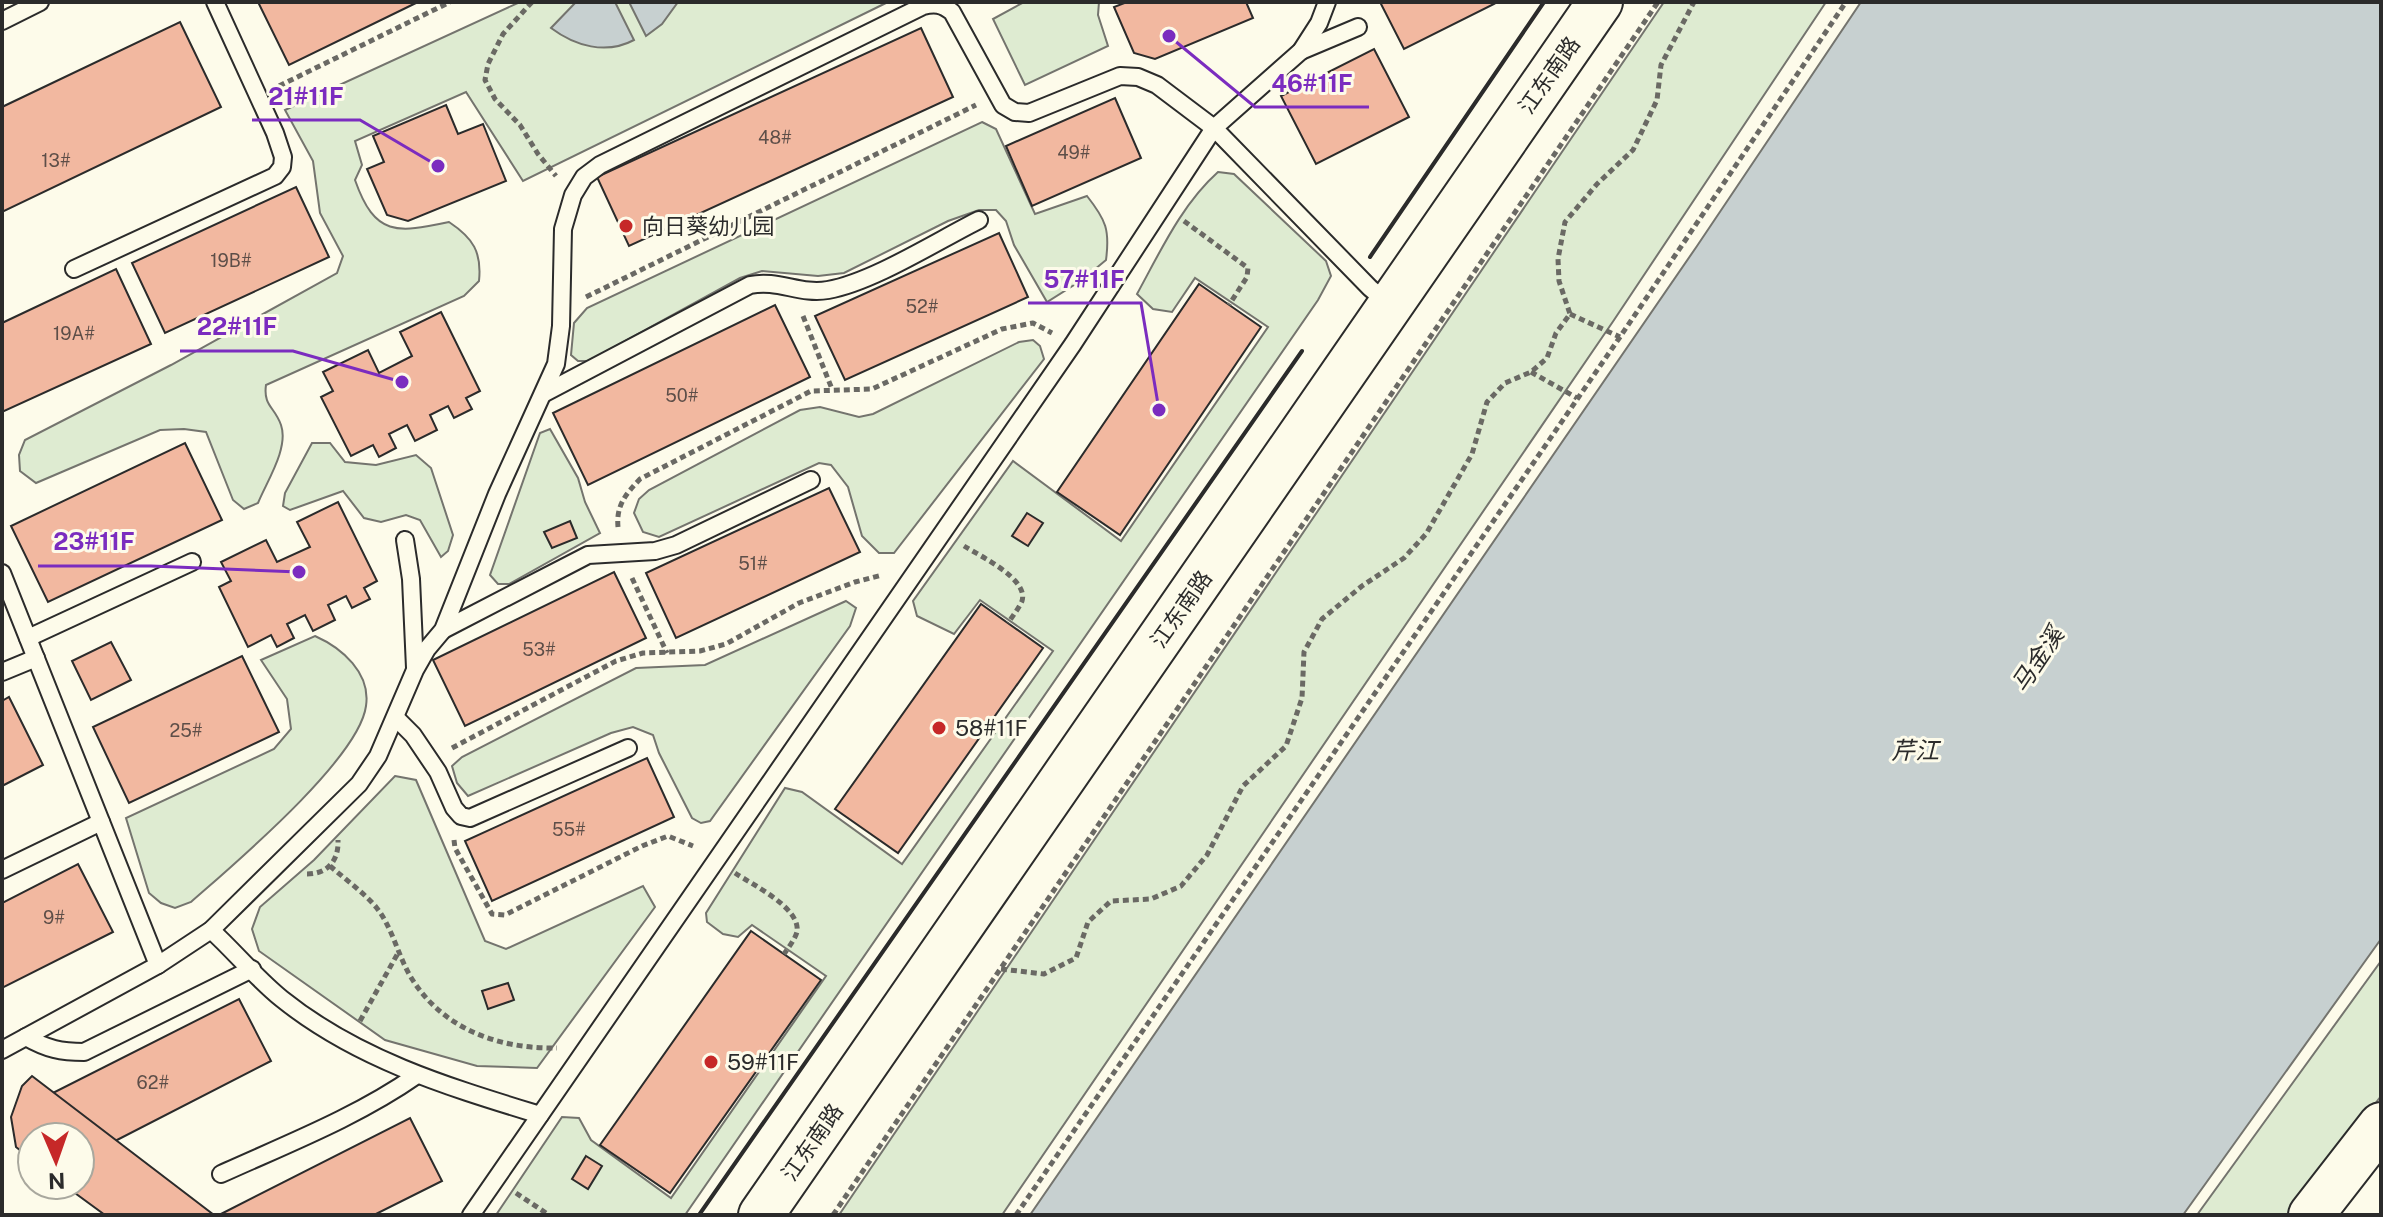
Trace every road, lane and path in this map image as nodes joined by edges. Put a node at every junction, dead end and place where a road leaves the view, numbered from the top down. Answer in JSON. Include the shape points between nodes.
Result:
{"nodes":[{"id":1,"x":40,"y":2,"type":"edge"},
{"id":2,"x":215,"y":2,"type":"edge"},
{"id":3,"x":450,"y":2,"type":"edge"},
{"id":4,"x":532,"y":2,"type":"edge"},
{"id":5,"x":1327,"y":2,"type":"edge"},
{"id":6,"x":1600,"y":2,"type":"edge"},
{"id":7,"x":1658,"y":2,"type":"edge"},
{"id":8,"x":1694,"y":2,"type":"edge"},
{"id":9,"x":1846,"y":2,"type":"edge"},
{"id":10,"x":2,"y":21,"type":"edge"},
{"id":11,"x":1358,"y":27,"type":"dead end"},
{"id":12,"x":1301,"y":51,"type":"junction"},
{"id":13,"x":998,"y":95,"type":"junction"},
{"id":14,"x":258,"y":96,"type":"junction"},
{"id":15,"x":1214,"y":128,"type":"junction"},
{"id":16,"x":573,"y":195,"type":"junction"},
{"id":17,"x":1163,"y":206,"type":"junction"},
{"id":18,"x":979,"y":220,"type":"dead end"},
{"id":19,"x":74,"y":269,"type":"dead end"},
{"id":20,"x":793,"y":290,"type":"junction"},
{"id":21,"x":1229,"y":305,"type":"dead end"},
{"id":22,"x":1390,"y":305,"type":"junction"},
{"id":23,"x":561,"y":311,"type":"junction"},
{"id":24,"x":1570,"y":314,"type":"junction"},
{"id":25,"x":1620,"y":337,"type":"junction"},
{"id":26,"x":1073,"y":344,"type":"junction"},
{"id":27,"x":1531,"y":372,"type":"junction"},
{"id":28,"x":832,"y":389,"type":"junction"},
{"id":29,"x":543,"y":394,"type":"junction"},
{"id":30,"x":1577,"y":398,"type":"junction"},
{"id":31,"x":811,"y":480,"type":"dead end"},
{"id":32,"x":943,"y":532,"type":"junction"},
{"id":33,"x":405,"y":540,"type":"dead end"},
{"id":34,"x":619,"y":553,"type":"junction"},
{"id":35,"x":192,"y":562,"type":"dead end"},
{"id":36,"x":2,"y":573,"type":"edge"},
{"id":37,"x":906,"y":586,"type":"junction"},
{"id":38,"x":1008,"y":623,"type":"dead end"},
{"id":39,"x":443,"y":630,"type":"junction"},
{"id":40,"x":28,"y":638,"type":"junction"},
{"id":41,"x":667,"y":653,"type":"junction"},
{"id":42,"x":36,"y":658,"type":"junction"},
{"id":43,"x":415,"y":670,"type":"junction"},
{"id":44,"x":2,"y":672,"type":"edge"},
{"id":45,"x":396,"y":718,"type":"junction"},
{"id":46,"x":628,"y":748,"type":"dead end"},
{"id":47,"x":430,"y":759,"type":"junction"},
{"id":48,"x":461,"y":816,"type":"junction"},
{"id":49,"x":101,"y":822,"type":"junction"},
{"id":50,"x":716,"y":860,"type":"junction"},
{"id":51,"x":330,"y":866,"type":"dead end"},
{"id":52,"x":2,"y":870,"type":"edge"},
{"id":53,"x":211,"y":930,"type":"junction"},
{"id":54,"x":398,"y":952,"type":"junction"},
{"id":55,"x":784,"y":954,"type":"dead end"},
{"id":56,"x":158,"y":965,"type":"junction"},
{"id":57,"x":252,"y":969,"type":"junction"},
{"id":58,"x":1001,"y":969,"type":"junction"},
{"id":59,"x":26,"y":1037,"type":"junction"},
{"id":60,"x":348,"y":1042,"type":"junction"},
{"id":61,"x":586,"y":1047,"type":"junction"},
{"id":62,"x":2,"y":1050,"type":"edge"},
{"id":63,"x":417,"y":1075,"type":"junction"},
{"id":64,"x":540,"y":1115,"type":"junction"},
{"id":65,"x":2381,"y":1125,"type":"edge"},
{"id":66,"x":221,"y":1174,"type":"dead end"},
{"id":67,"x":495,"y":1179,"type":"junction"},
{"id":68,"x":471,"y":1215,"type":"edge"},
{"id":69,"x":549,"y":1215,"type":"edge"},
{"id":70,"x":761,"y":1215,"type":"edge"},
{"id":71,"x":833,"y":1215,"type":"edge"},
{"id":72,"x":1016,"y":1215,"type":"edge"},
{"id":73,"x":2311,"y":1215,"type":"edge"}],
"edges":[{"from":1,"to":10,"type":"lane"},
{"from":2,"to":14,"type":"lane"},
{"from":3,"to":14,"type":"path"},
{"from":4,"to":16,"type":"path","via":[[503,34],[485,80]]},
{"from":5,"to":12,"type":"lane"},
{"from":6,"to":22,"type":"street","name":"江东南路"},
{"from":7,"to":58,"type":"path"},
{"from":8,"to":24,"type":"path","via":[[1661,65],[1657,100],[1633,150],[1565,222],[1559,281]]},
{"from":9,"to":25,"type":"path"},
{"from":11,"to":12,"type":"lane"},
{"from":12,"to":15,"type":"lane"},
{"from":13,"to":15,"type":"lane","via":[[1015,112],[1029,113],[1120,76],[1138,77]]},
{"from":13,"to":16,"type":"lane","via":[[952,12],[934,3],[600,165]]},
{"from":13,"to":23,"type":"path"},
{"from":14,"to":19,"type":"lane","via":[[283,157],[275,176]]},
{"from":15,"to":17,"type":"lane"},
{"from":15,"to":22,"type":"lane"},
{"from":16,"to":23,"type":"lane","via":[[563,229]]},
{"from":17,"to":21,"type":"path","via":[[1248,268]]},
{"from":17,"to":26,"type":"lane"},
{"from":18,"to":20,"type":"lane","via":[[855,283],[829,290]]},
{"from":20,"to":28,"type":"path"},
{"from":20,"to":29,"type":"lane","via":[[778,283],[750,285]]},
{"from":22,"to":70,"type":"street","name":"江东南路"},
{"from":23,"to":29,"type":"lane","via":[[556,364]]},
{"from":24,"to":25,"type":"path"},
{"from":24,"to":27,"type":"path","via":[[1547,358]]},
{"from":25,"to":30,"type":"path"},
{"from":26,"to":28,"type":"path","via":[[1033,323],[1002,329],[872,389]]},
{"from":26,"to":32,"type":"lane"},
{"from":27,"to":30,"type":"path"},
{"from":27,"to":58,"type":"path","via":[[1505,383],[1487,402],[1472,454],[1426,534],[1404,558],[1322,619],[1304,652],[1302,698],[1286,746],[1243,786],[1207,855],[1181,886],[1151,899],[1111,901],[1088,922],[1076,958],[1044,974]]},
{"from":28,"to":34,"type":"path","via":[[811,391],[640,479],[617,513]]},
{"from":29,"to":39,"type":"lane"},
{"from":30,"to":72,"type":"path"},
{"from":31,"to":34,"type":"lane","via":[[676,545]]},
{"from":32,"to":37,"type":"lane"},
{"from":32,"to":38,"type":"path","via":[[1016,580],[1022,601]]},
{"from":33,"to":43,"type":"lane"},
{"from":34,"to":39,"type":"lane","via":[[588,555]]},
{"from":34,"to":41,"type":"path"},
{"from":35,"to":40,"type":"lane"},
{"from":36,"to":40,"type":"lane"},
{"from":37,"to":41,"type":"path","via":[[888,574],[876,575],[799,603],[726,644]]},
{"from":37,"to":50,"type":"lane"},
{"from":39,"to":43,"type":"lane"},
{"from":40,"to":42,"type":"lane"},
{"from":41,"to":47,"type":"path","via":[[616,661]]},
{"from":42,"to":44,"type":"lane"},
{"from":42,"to":49,"type":"lane"},
{"from":43,"to":45,"type":"lane"},
{"from":45,"to":47,"type":"lane"},
{"from":45,"to":53,"type":"lane","via":[[359,784]]},
{"from":46,"to":48,"type":"lane","via":[[470,818]]},
{"from":47,"to":48,"type":"lane"},
{"from":48,"to":50,"type":"path","via":[[455,848],[492,914],[505,915],[668,836]]},
{"from":49,"to":52,"type":"lane"},
{"from":49,"to":56,"type":"lane"},
{"from":50,"to":55,"type":"path","via":[[789,909],[797,923],[796,935]]},
{"from":50,"to":61,"type":"lane"},
{"from":51,"to":54,"type":"path","via":[[376,908]]},
{"from":53,"to":56,"type":"lane"},
{"from":53,"to":57,"type":"lane"},
{"from":54,"to":60,"type":"path"},
{"from":54,"to":61,"type":"path","via":[[424,994],[466,1030],[529,1048]]},
{"from":56,"to":59,"type":"lane"},
{"from":57,"to":59,"type":"lane","via":[[84,1052],[46,1049]]},
{"from":57,"to":60,"type":"lane","via":[[281,998]]},
{"from":58,"to":71,"type":"path"},
{"from":59,"to":62,"type":"lane"},
{"from":60,"to":63,"type":"lane"},
{"from":61,"to":64,"type":"lane"},
{"from":63,"to":64,"type":"lane"},
{"from":63,"to":66,"type":"lane","via":[[348,1115]]},
{"from":64,"to":67,"type":"lane"},
{"from":65,"to":73,"type":"street"},
{"from":67,"to":68,"type":"lane"},
{"from":67,"to":69,"type":"path"}]}
